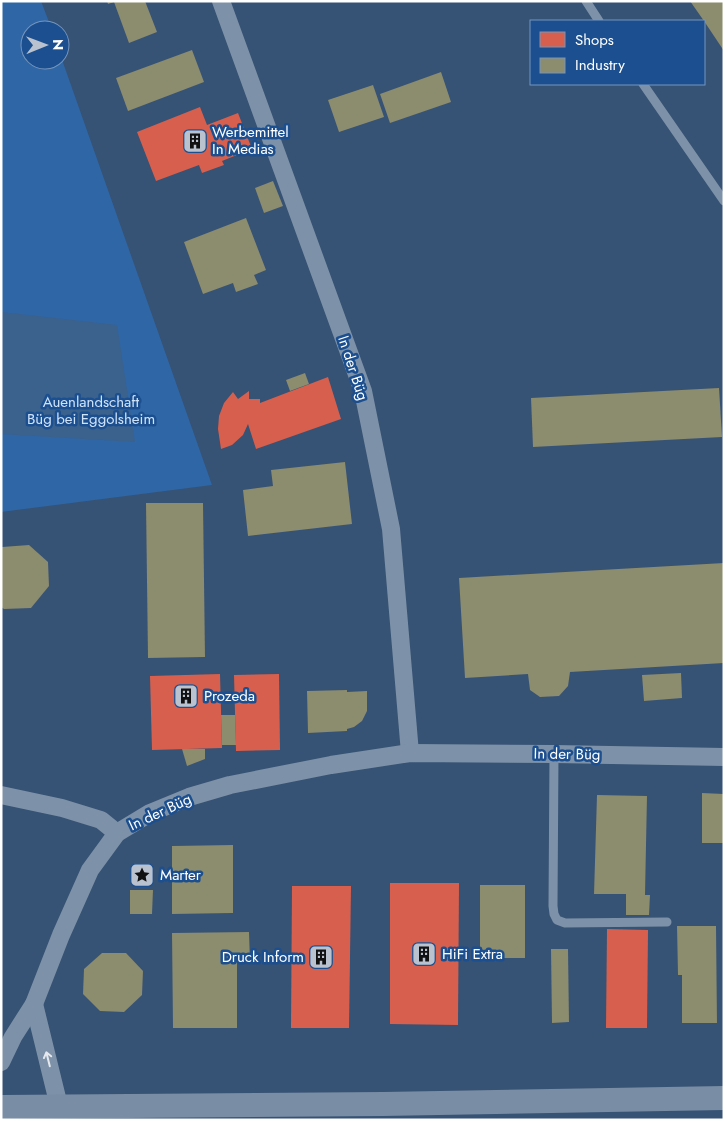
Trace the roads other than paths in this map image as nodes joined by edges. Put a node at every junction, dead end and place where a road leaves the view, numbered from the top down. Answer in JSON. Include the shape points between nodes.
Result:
{"nodes":[{"id":1,"x":222,"y":1,"type":"edge"},
{"id":2,"x":586,"y":1,"type":"edge"},
{"id":3,"x":598,"y":20,"type":"edge"},
{"id":4,"x":644,"y":85,"type":"edge"},
{"id":5,"x":724,"y":201,"type":"edge"},
{"id":6,"x":410,"y":753,"type":"junction"},
{"id":7,"x":554,"y":754,"type":"junction"},
{"id":8,"x":724,"y":757,"type":"edge"},
{"id":9,"x":1,"y":795,"type":"edge"},
{"id":10,"x":117,"y":833,"type":"junction"},
{"id":11,"x":667,"y":922,"type":"dead end"},
{"id":12,"x":34,"y":1004,"type":"junction"},
{"id":13,"x":1,"y":1062,"type":"edge"},
{"id":14,"x":724,"y":1098,"type":"edge"},
{"id":15,"x":383,"y":1104,"type":"junction"},
{"id":16,"x":1,"y":1107,"type":"edge"},
{"id":17,"x":59,"y":1109,"type":"junction"},
{"id":18,"x":485,"y":1111,"type":"edge"},
{"id":19,"x":408,"y":1120,"type":"edge"}],
"edges":[{"from":1,"to":6,"type":"street","name":"In der Büg","via":[[363,391],[392,529]]},
{"from":2,"to":3,"type":"lane"},
{"from":4,"to":5,"type":"lane"},
{"from":6,"to":7,"type":"street","name":"In der Büg"},
{"from":6,"to":10,"type":"street","name":"In der Büg","via":[[230,785],[165,806]]},
{"from":7,"to":8,"type":"street","name":"In der Büg"},
{"from":7,"to":11,"type":"lane","via":[[553,906],[557,920]]},
{"from":9,"to":10,"type":"street","name":"In der Büg","via":[[101,820]]},
{"from":10,"to":12,"type":"street","name":"In der Büg","via":[[90,870]]},
{"from":12,"to":13,"type":"street","name":"In der Büg"},
{"from":17,"to":12,"type":"street","one_way":true},
{"from":14,"to":18,"type":"main road"},
{"from":15,"to":17,"type":"main road"},
{"from":15,"to":18,"type":"main road"},
{"from":15,"to":19,"type":"main road"},
{"from":16,"to":17,"type":"main road"}]}
